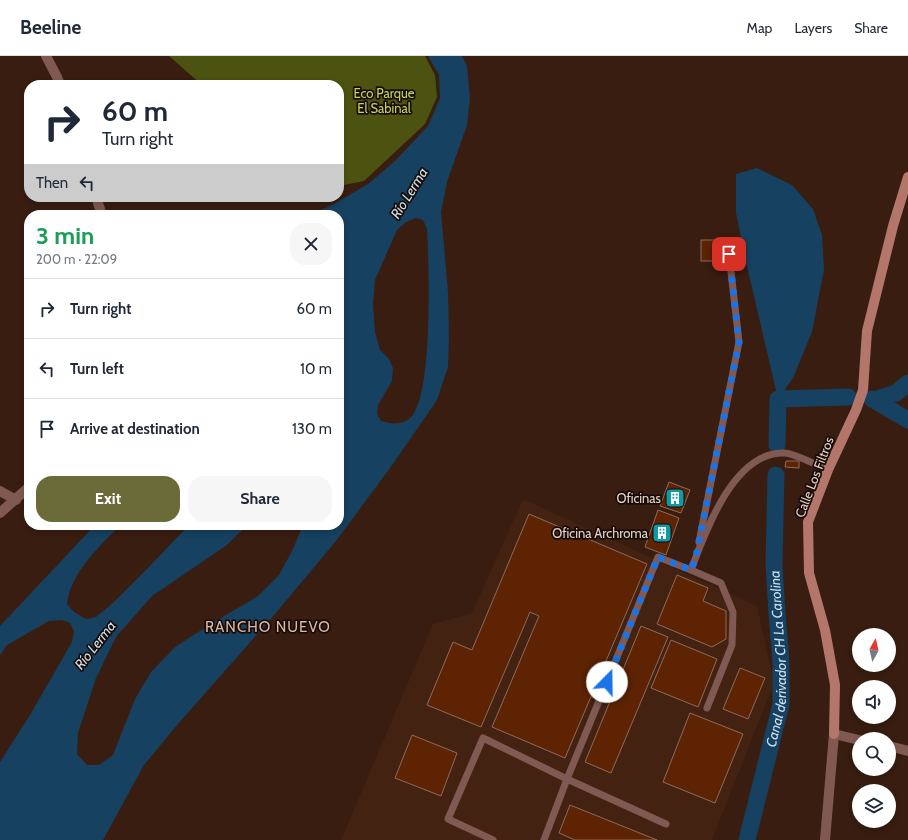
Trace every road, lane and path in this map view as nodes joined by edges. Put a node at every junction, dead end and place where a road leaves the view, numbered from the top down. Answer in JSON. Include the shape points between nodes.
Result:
{"nodes":[{"id":1,"x":46,"y":56,"type":"edge"},
{"id":2,"x":58,"y":80,"type":"edge"},
{"id":3,"x":908,"y":177,"type":"edge"},
{"id":4,"x":717,"y":252,"type":"dead end"},
{"id":5,"x":828,"y":470,"type":"junction"},
{"id":6,"x":0,"y":491,"type":"edge"},
{"id":7,"x":24,"y":492,"type":"edge"},
{"id":8,"x":16,"y":500,"type":"junction"},
{"id":9,"x":0,"y":513,"type":"edge"},
{"id":10,"x":696,"y":556,"type":"junction"},
{"id":11,"x":691,"y":570,"type":"junction"},
{"id":12,"x":707,"y":708,"type":"dead end"},
{"id":13,"x":834,"y":734,"type":"junction"},
{"id":14,"x":852,"y":738,"type":"edge"},
{"id":15,"x":896,"y":748,"type":"edge"},
{"id":16,"x":908,"y":751,"type":"edge"},
{"id":17,"x":567,"y":779,"type":"junction"},
{"id":18,"x":666,"y":824,"type":"dead end"},
{"id":19,"x":493,"y":840,"type":"edge"},
{"id":20,"x":544,"y":840,"type":"edge"},
{"id":21,"x":825,"y":840,"type":"edge"}],
"edges":[{"from":1,"to":2,"type":"street"},
{"from":3,"to":5,"type":"street","name":"Calle Los Filtros","via":[[867,331],[863,390]]},
{"from":4,"to":10,"type":"lane","via":[[729,254],[739,342]]},
{"from":5,"to":10,"type":"lane","via":[[786,453],[767,455],[752,464],[735,481],[720,502]]},
{"from":5,"to":13,"type":"street","name":"Calle Los Filtros","via":[[808,522],[808,573],[825,630],[835,685]]},
{"from":6,"to":8,"type":"street"},
{"from":7,"to":8,"type":"street"},
{"from":8,"to":9,"type":"street"},
{"from":10,"to":11,"type":"lane"},
{"from":11,"to":12,"type":"lane","via":[[721,583],[733,612],[732,645]]},
{"from":11,"to":17,"type":"lane","via":[[658,557]]},
{"from":13,"to":14,"type":"street"},
{"from":13,"to":21,"type":"street","name":"Calle Los Filtros"},
{"from":15,"to":16,"type":"street"},
{"from":17,"to":18,"type":"lane"},
{"from":17,"to":19,"type":"lane","via":[[482,738],[448,819]]},
{"from":17,"to":20,"type":"lane"}]}
